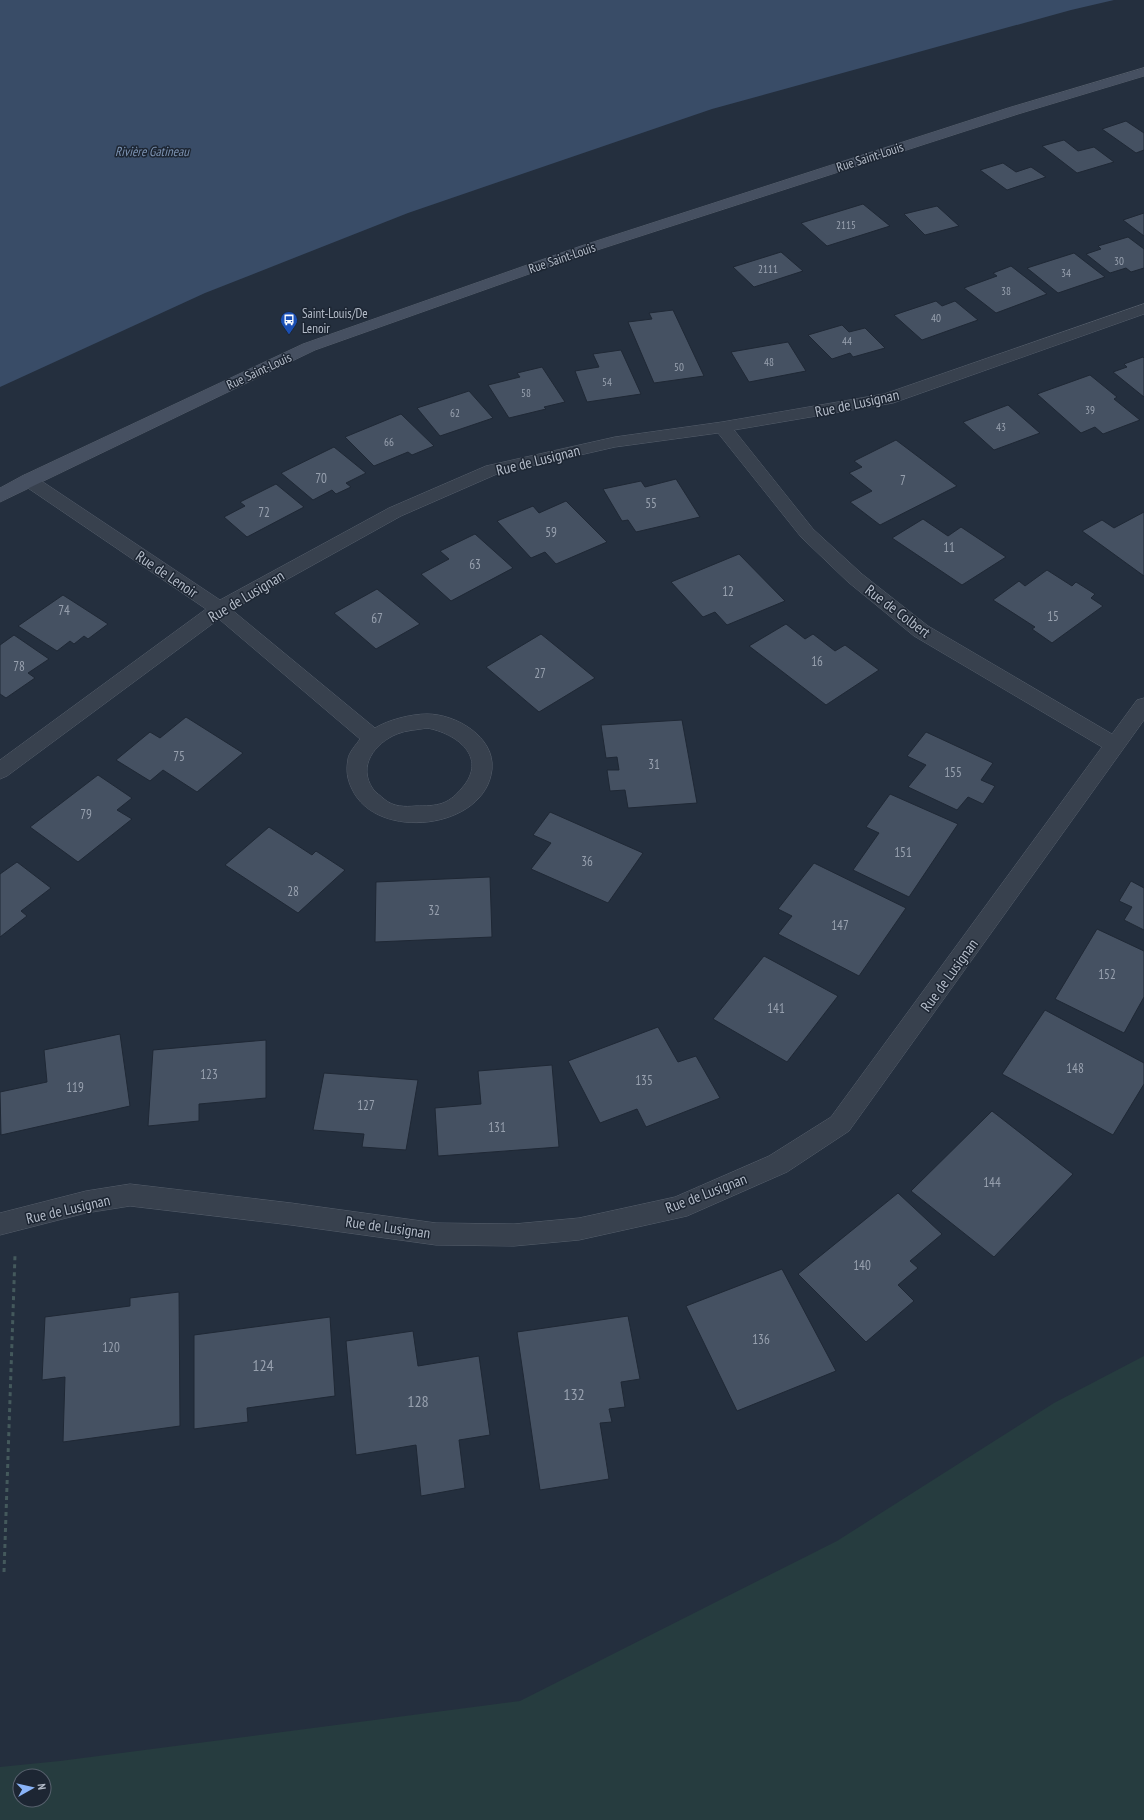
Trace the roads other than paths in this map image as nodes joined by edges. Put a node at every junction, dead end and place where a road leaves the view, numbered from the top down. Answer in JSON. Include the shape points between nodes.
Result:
{"nodes":[{"id":1,"x":1144,"y":72,"type":"edge"},
{"id":2,"x":1144,"y":309,"type":"edge"},
{"id":3,"x":722,"y":428,"type":"junction"},
{"id":4,"x":28,"y":480,"type":"junction"},
{"id":5,"x":0,"y":496,"type":"edge"},
{"id":6,"x":219,"y":609,"type":"junction"},
{"id":7,"x":1144,"y":705,"type":"edge"},
{"id":8,"x":372,"y":738,"type":"junction"},
{"id":9,"x":1115,"y":745,"type":"junction"},
{"id":10,"x":0,"y":771,"type":"edge"},
{"id":11,"x":8,"y":1222,"type":"edge"}],
"edges":[{"from":1,"to":4,"type":"main road","name":"Rue Saint-Louis","via":[[1013,111],[594,246],[309,347]]},
{"from":2,"to":3,"type":"street","name":"Rue de Lusignan","via":[[887,399]]},
{"from":3,"to":6,"type":"street","name":"Rue de Lusignan","via":[[615,442],[492,470],[395,512]]},
{"from":3,"to":9,"type":"street","name":"Rue de Colbert","via":[[807,533],[855,578],[921,631]]},
{"from":4,"to":5,"type":"main road","name":"Rue Saint-Louis"},
{"from":4,"to":6,"type":"street","name":"Rue de Lenoir"},
{"from":6,"to":8,"type":"street","name":"Rue de Lenoir"},
{"from":6,"to":10,"type":"street","name":"Rue de Lusignan"},
{"from":7,"to":9,"type":"street","name":"Rue de Lusignan"},
{"from":8,"to":8,"type":"street","via":[[360,752],[355,767],[357,783],[367,798],[382,809],[402,815],[432,814],[447,810],[465,800],[477,786],[482,771],[482,756],[474,743],[462,732],[446,725],[407,722],[388,728]]},
{"from":9,"to":11,"type":"street","name":"Rue de Lusignan","via":[[840,1124],[778,1164],[750,1177],[678,1208],[579,1229],[514,1235],[436,1234],[130,1196],[86,1202]]}]}
